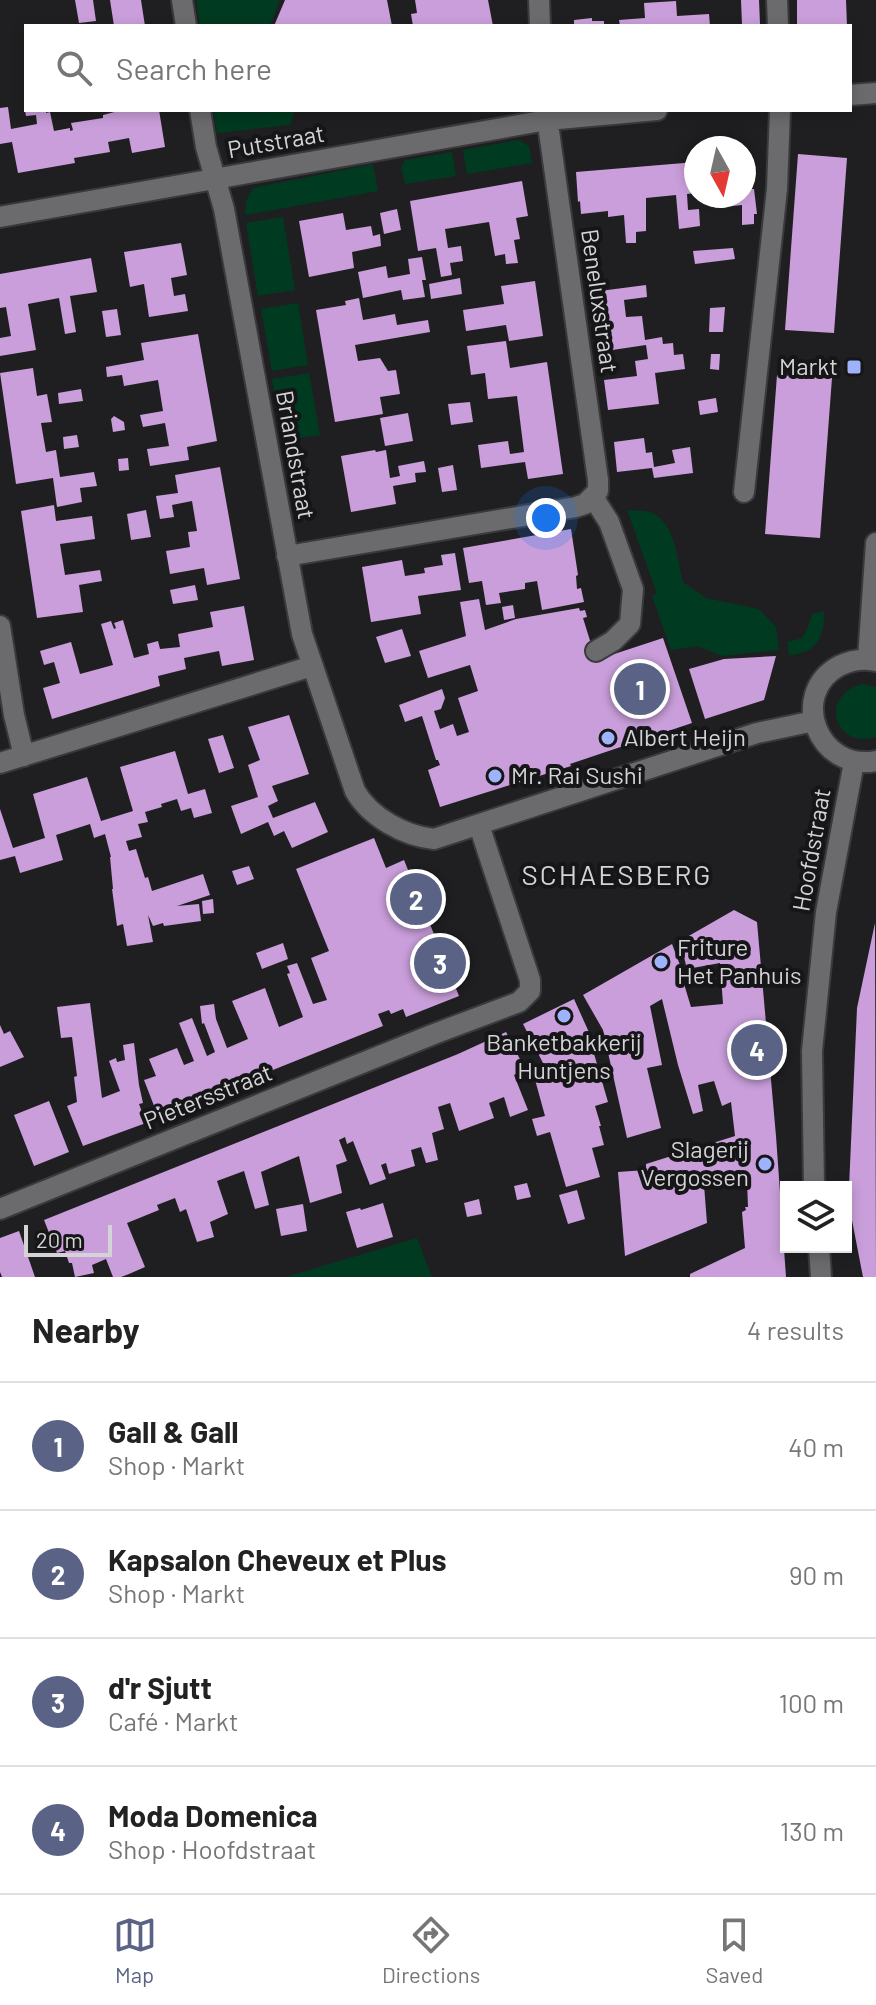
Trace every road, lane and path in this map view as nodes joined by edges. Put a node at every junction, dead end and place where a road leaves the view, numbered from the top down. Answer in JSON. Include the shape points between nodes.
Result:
{"nodes":[{"id":1,"x":182,"y":0,"type":"edge"},
{"id":2,"x":539,"y":0,"type":"edge"},
{"id":3,"x":777,"y":0,"type":"edge"},
{"id":4,"x":186,"y":24,"type":"edge"},
{"id":5,"x":540,"y":24,"type":"edge"},
{"id":6,"x":778,"y":24,"type":"edge"},
{"id":7,"x":876,"y":93,"type":"edge"},
{"id":8,"x":852,"y":95,"type":"edge"},
{"id":9,"x":200,"y":112,"type":"edge"},
{"id":10,"x":613,"y":112,"type":"edge"},
{"id":11,"x":780,"y":112,"type":"edge"},
{"id":12,"x":547,"y":115,"type":"edge"},
{"id":13,"x":215,"y":179,"type":"junction"},
{"id":14,"x":0,"y":217,"type":"edge"},
{"id":15,"x":744,"y":492,"type":"dead end"},
{"id":16,"x":593,"y":497,"type":"junction"},
{"id":17,"x":876,"y":543,"type":"edge"},
{"id":18,"x":287,"y":556,"type":"junction"},
{"id":19,"x":0,"y":626,"type":"edge"},
{"id":20,"x":596,"y":651,"type":"dead end"},
{"id":21,"x":872,"y":660,"type":"edge"},
{"id":22,"x":312,"y":666,"type":"junction"},
{"id":23,"x":814,"y":721,"type":"junction"},
{"id":24,"x":24,"y":756,"type":"junction"},
{"id":25,"x":876,"y":761,"type":"edge"},
{"id":26,"x":854,"y":762,"type":"junction"},
{"id":27,"x":0,"y":763,"type":"edge"},
{"id":28,"x":479,"y":825,"type":"junction"},
{"id":29,"x":814,"y":1181,"type":"edge"},
{"id":30,"x":0,"y":1209,"type":"edge"},
{"id":31,"x":819,"y":1253,"type":"edge"},
{"id":32,"x":821,"y":1277,"type":"edge"}],
"edges":[{"from":1,"to":4,"type":"street"},
{"from":2,"to":5,"type":"street"},
{"from":3,"to":6,"type":"street"},
{"from":7,"to":8,"type":"street"},
{"from":9,"to":13,"type":"street","name":"Briandstraat"},
{"from":10,"to":12,"type":"street","name":"Putstraat"},
{"from":11,"to":15,"type":"street","via":[[777,189]]},
{"from":12,"to":13,"type":"street","name":"Putstraat"},
{"from":12,"to":16,"type":"street","name":"Beneluxstraat","via":[[598,480]]},
{"from":13,"to":14,"type":"street","name":"Putstraat"},
{"from":13,"to":18,"type":"street","name":"Briandstraat"},
{"from":16,"to":18,"type":"street","via":[[576,507]]},
{"from":16,"to":20,"type":"street","via":[[609,522],[633,589],[630,624]]},
{"from":17,"to":21,"type":"street"},
{"from":18,"to":22,"type":"street","name":"Briandstraat"},
{"from":19,"to":24,"type":"street"},
{"from":21,"to":23,"type":"street","via":[[849,661],[832,670],[813,702]]},
{"from":22,"to":24,"type":"street"},
{"from":22,"to":28,"type":"street","name":"Briandstraat","via":[[363,803],[390,824],[422,838]]},
{"from":23,"to":26,"type":"street","via":[[824,743]]},
{"from":23,"to":28,"type":"street","via":[[757,733]]},
{"from":24,"to":27,"type":"street"},
{"from":25,"to":26,"type":"street"},
{"from":26,"to":29,"type":"street","name":"Hoofdstraat","via":[[826,912],[812,1051]]},
{"from":28,"to":30,"type":"street","name":"Pietersstraat","via":[[530,980],[530,991],[519,1002]]},
{"from":31,"to":32,"type":"street"}]}
